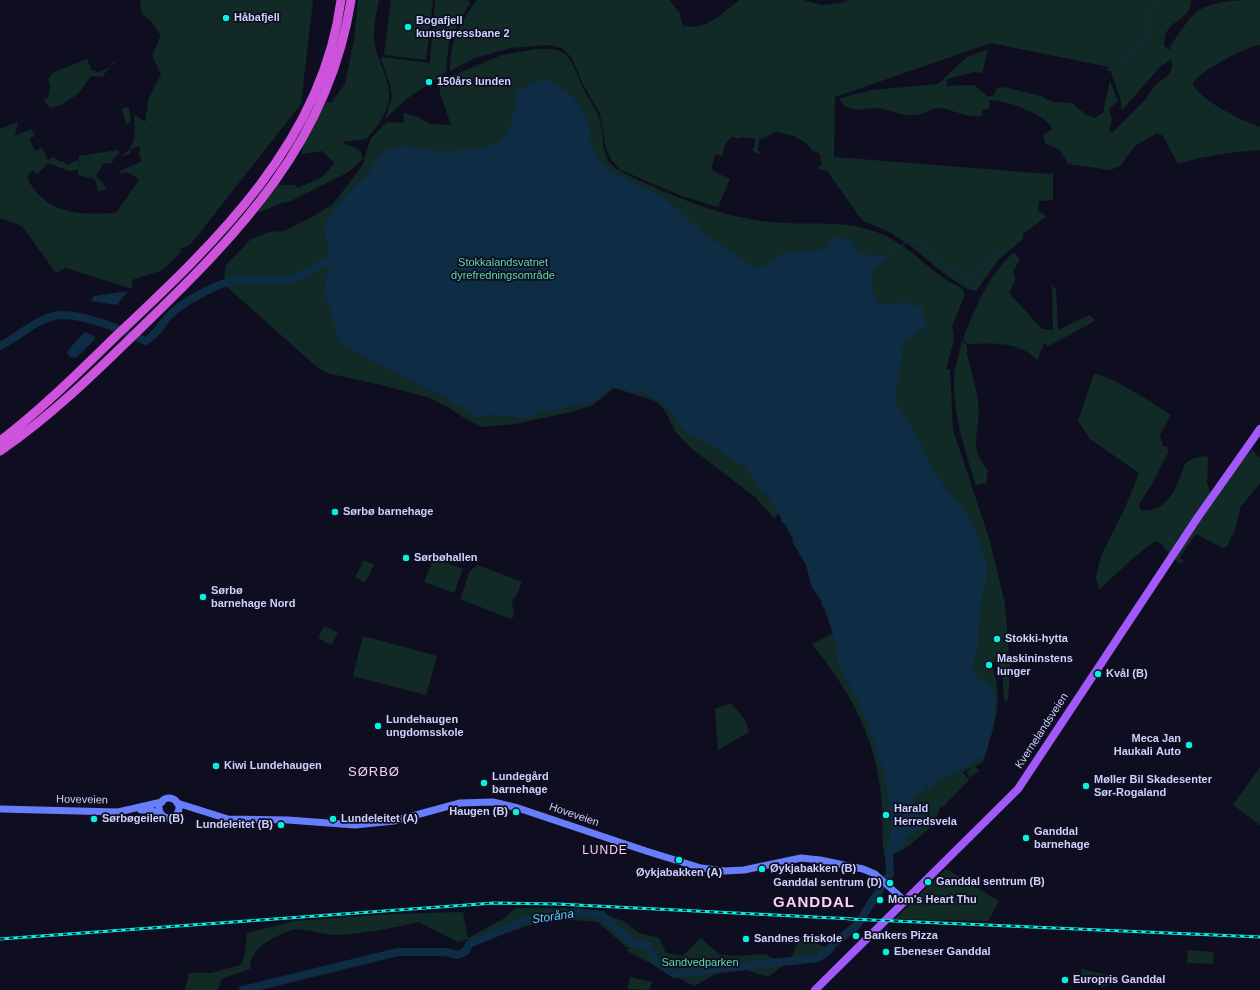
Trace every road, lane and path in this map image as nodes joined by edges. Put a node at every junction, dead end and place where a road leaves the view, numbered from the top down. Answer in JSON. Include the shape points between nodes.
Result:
{"nodes":[{"id":1,"x":341,"y":0,"type":"edge"},
{"id":2,"x":351,"y":0,"type":"edge"},
{"id":3,"x":1260,"y":429,"type":"edge"},
{"id":4,"x":13,"y":436,"type":"junction"},
{"id":5,"x":3,"y":444,"type":"edge"},
{"id":6,"x":162,"y":802,"type":"junction"},
{"id":7,"x":177,"y":803,"type":"junction"},
{"id":8,"x":0,"y":809,"type":"edge"},
{"id":9,"x":199,"y":810,"type":"junction"},
{"id":10,"x":0,"y":813,"type":"edge"},
{"id":11,"x":161,"y":814,"type":"junction"},
{"id":12,"x":175,"y":816,"type":"junction"},
{"id":13,"x":906,"y":901,"type":"junction"},
{"id":14,"x":815,"y":990,"type":"edge"}],
"edges":[{"from":1,"to":4,"type":"highway","via":[[326,65],[294,135],[257,189],[224,230],[148,307]]},
{"from":2,"to":4,"type":"highway","via":[[331,78],[314,119],[296,152],[262,200],[234,234],[110,358],[65,400]]},
{"from":3,"to":13,"type":"main road","name":"Kvernelandsveien","via":[[1198,516],[1018,789]]},
{"from":4,"to":5,"type":"highway"},
{"from":6,"to":7,"type":"main road","via":[[170,799]]},
{"from":6,"to":8,"type":"main road","name":"Hoveveien","via":[[118,812]]},
{"from":6,"to":11,"type":"main road"},
{"from":7,"to":9,"type":"main road","name":"Hoveveien"},
{"from":7,"to":12,"type":"main road","via":[[178,811]]},
{"from":9,"to":12,"type":"main road"},
{"from":9,"to":13,"type":"main road","name":"Hoveveien","via":[[228,819],[355,825],[398,820],[460,803],[493,802],[701,868],[744,870],[801,858],[863,869],[873,873]]},
{"from":10,"to":11,"type":"main road","name":"Hoveveien","via":[[116,816],[143,810]]},
{"from":11,"to":12,"type":"main road","via":[[166,818]]},
{"from":13,"to":14,"type":"main road","name":"Kvernelandsveien"}]}
